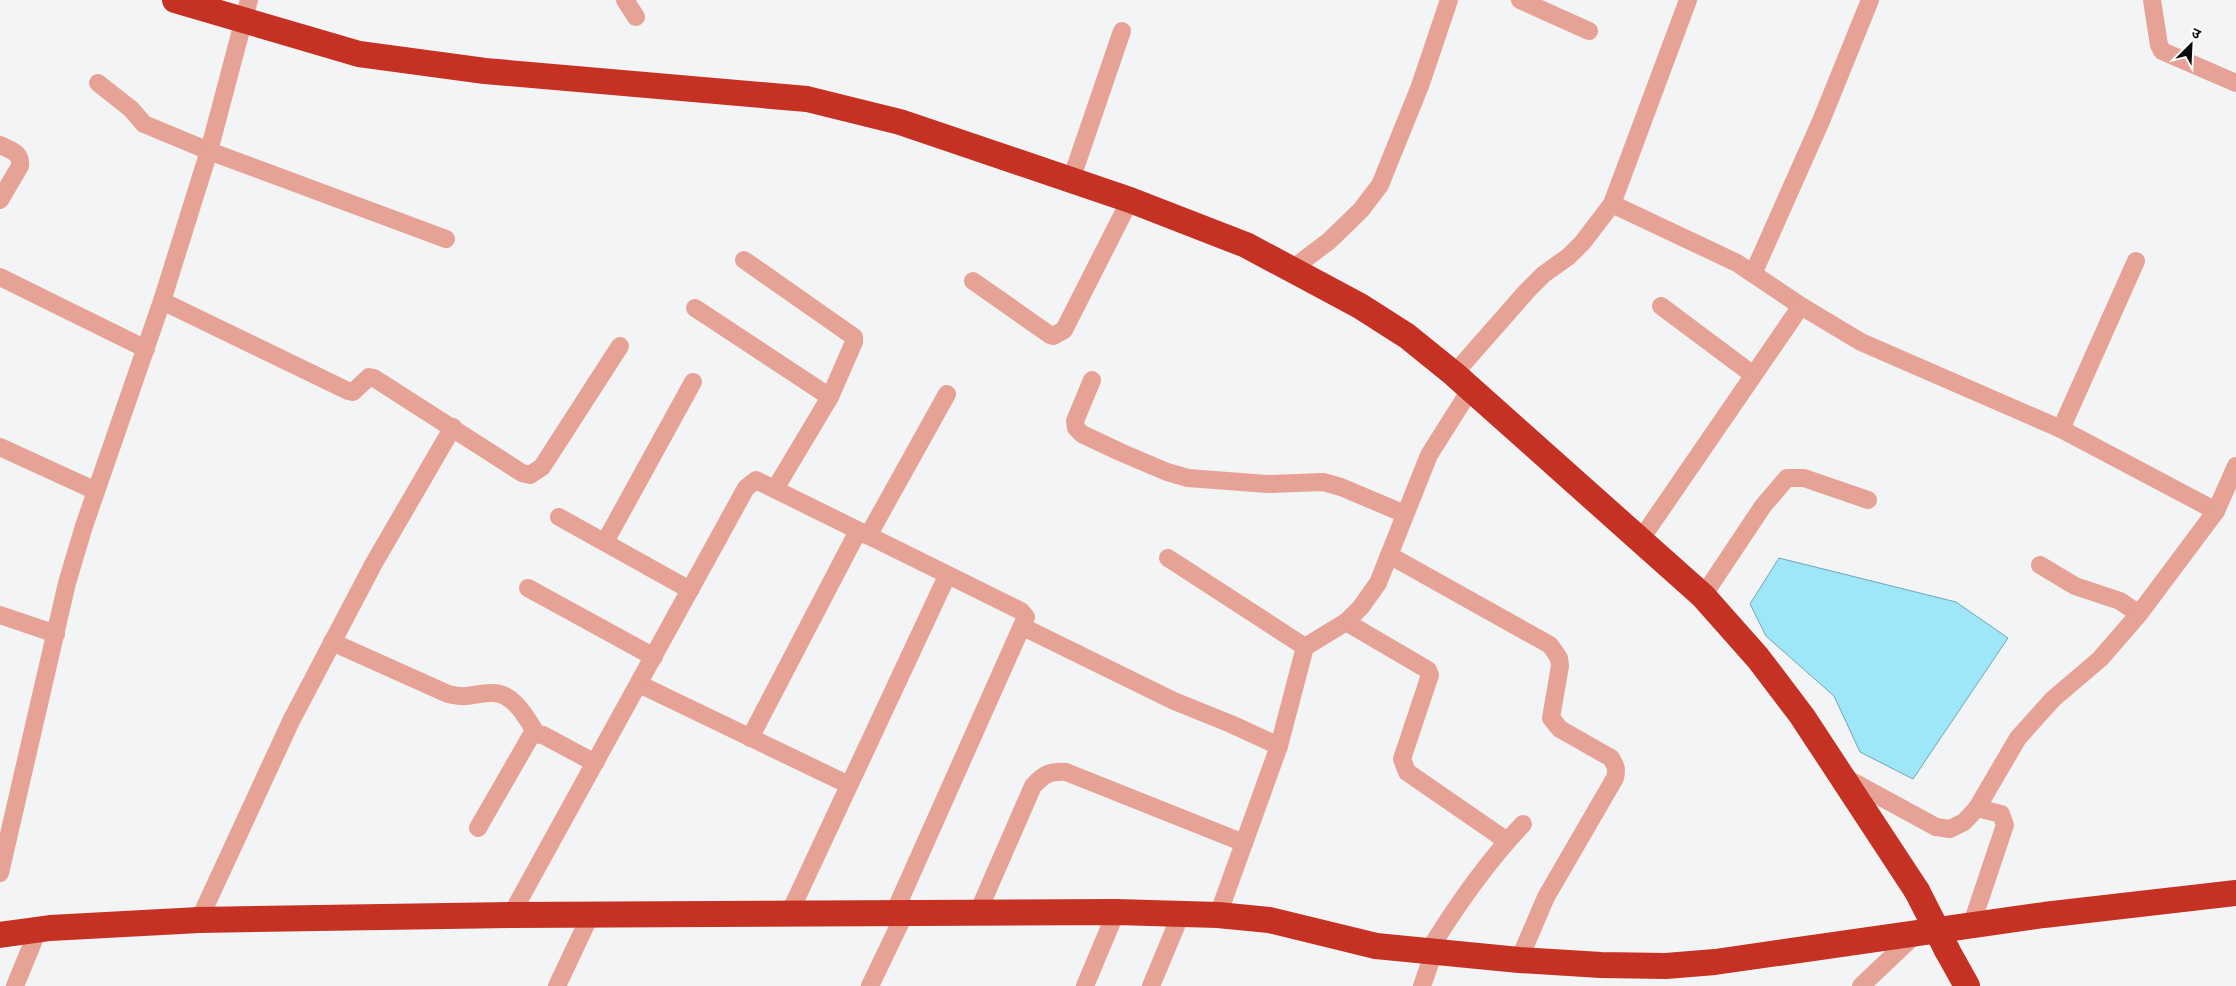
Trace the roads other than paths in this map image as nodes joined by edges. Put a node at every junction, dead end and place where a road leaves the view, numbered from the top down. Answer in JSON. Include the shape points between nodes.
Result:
{"nodes":[{"id":1,"x":175,"y":0,"type":"edge"},
{"id":2,"x":625,"y":0,"type":"edge"},
{"id":3,"x":1449,"y":0,"type":"edge"},
{"id":4,"x":1520,"y":0,"type":"edge"},
{"id":5,"x":1688,"y":0,"type":"edge"},
{"id":6,"x":1870,"y":0,"type":"edge"},
{"id":7,"x":2152,"y":0,"type":"edge"},
{"id":8,"x":247,"y":10,"type":"edge"},
{"id":9,"x":636,"y":17,"type":"dead end"},
{"id":10,"x":1122,"y":31,"type":"dead end"},
{"id":11,"x":1589,"y":31,"type":"dead end"},
{"id":12,"x":98,"y":83,"type":"dead end"},
{"id":13,"x":2236,"y":83,"type":"edge"},
{"id":14,"x":0,"y":145,"type":"edge"},
{"id":15,"x":209,"y":151,"type":"junction"},
{"id":16,"x":1072,"y":180,"type":"junction"},
{"id":17,"x":0,"y":200,"type":"edge"},
{"id":18,"x":1130,"y":200,"type":"junction"},
{"id":19,"x":1612,"y":204,"type":"junction"},
{"id":20,"x":446,"y":239,"type":"dead end"},
{"id":21,"x":744,"y":260,"type":"dead end"},
{"id":22,"x":2136,"y":261,"type":"dead end"},
{"id":23,"x":1292,"y":269,"type":"junction"},
{"id":24,"x":1753,"y":274,"type":"junction"},
{"id":25,"x":0,"y":277,"type":"edge"},
{"id":26,"x":973,"y":282,"type":"dead end"},
{"id":27,"x":162,"y":300,"type":"junction"},
{"id":28,"x":1661,"y":306,"type":"dead end"},
{"id":29,"x":1801,"y":306,"type":"junction"},
{"id":30,"x":695,"y":308,"type":"dead end"},
{"id":31,"x":620,"y":346,"type":"dead end"},
{"id":32,"x":146,"y":349,"type":"junction"},
{"id":33,"x":1752,"y":374,"type":"junction"},
{"id":34,"x":1092,"y":380,"type":"dead end"},
{"id":35,"x":693,"y":382,"type":"dead end"},
{"id":36,"x":1462,"y":382,"type":"junction"},
{"id":37,"x":946,"y":394,"type":"dead end"},
{"id":38,"x":830,"y":397,"type":"junction"},
{"id":39,"x":453,"y":427,"type":"junction"},
{"id":40,"x":2061,"y":429,"type":"junction"},
{"id":41,"x":0,"y":447,"type":"edge"},
{"id":42,"x":2236,"y":466,"type":"edge"},
{"id":43,"x":775,"y":488,"type":"junction"},
{"id":44,"x":96,"y":491,"type":"junction"},
{"id":45,"x":1868,"y":500,"type":"dead end"},
{"id":46,"x":2216,"y":511,"type":"junction"},
{"id":47,"x":1405,"y":514,"type":"junction"},
{"id":48,"x":559,"y":518,"type":"dead end"},
{"id":49,"x":863,"y":533,"type":"junction"},
{"id":50,"x":1641,"y":539,"type":"junction"},
{"id":51,"x":604,"y":542,"type":"junction"},
{"id":52,"x":1389,"y":555,"type":"junction"},
{"id":53,"x":1168,"y":558,"type":"dead end"},
{"id":54,"x":2040,"y":565,"type":"dead end"},
{"id":55,"x":946,"y":576,"type":"junction"},
{"id":56,"x":528,"y":588,"type":"dead end"},
{"id":57,"x":690,"y":590,"type":"junction"},
{"id":58,"x":1703,"y":596,"type":"junction"},
{"id":59,"x":2139,"y":614,"type":"junction"},
{"id":60,"x":0,"y":615,"type":"edge"},
{"id":61,"x":1346,"y":622,"type":"junction"},
{"id":62,"x":1023,"y":627,"type":"junction"},
{"id":63,"x":56,"y":634,"type":"junction"},
{"id":64,"x":332,"y":642,"type":"junction"},
{"id":65,"x":1306,"y":647,"type":"junction"},
{"id":66,"x":654,"y":657,"type":"junction"},
{"id":67,"x":638,"y":684,"type":"junction"},
{"id":68,"x":536,"y":733,"type":"junction"},
{"id":69,"x":750,"y":738,"type":"junction"},
{"id":70,"x":1278,"y":746,"type":"junction"},
{"id":71,"x":595,"y":763,"type":"junction"},
{"id":72,"x":1843,"y":777,"type":"junction"},
{"id":73,"x":849,"y":785,"type":"junction"},
{"id":74,"x":1977,"y":808,"type":"junction"},
{"id":75,"x":1523,"y":824,"type":"dead end"},
{"id":76,"x":478,"y":828,"type":"dead end"},
{"id":77,"x":1507,"y":841,"type":"junction"},
{"id":78,"x":1244,"y":843,"type":"junction"},
{"id":79,"x":1,"y":866,"type":"edge"},
{"id":80,"x":2236,"y":893,"type":"edge"},
{"id":81,"x":978,"y":912,"type":"junction"},
{"id":82,"x":1116,"y":912,"type":"junction"},
{"id":83,"x":899,"y":913,"type":"junction"},
{"id":84,"x":788,"y":914,"type":"junction"},
{"id":85,"x":1181,"y":914,"type":"junction"},
{"id":86,"x":1218,"y":915,"type":"junction"},
{"id":87,"x":511,"y":916,"type":"junction"},
{"id":88,"x":590,"y":916,"type":"junction"},
{"id":89,"x":199,"y":920,"type":"junction"},
{"id":90,"x":1971,"y":926,"type":"junction"},
{"id":91,"x":38,"y":930,"type":"junction"},
{"id":92,"x":0,"y":934,"type":"edge"},
{"id":93,"x":1916,"y":934,"type":"junction"},
{"id":94,"x":1431,"y":952,"type":"junction"},
{"id":95,"x":1519,"y":960,"type":"junction"},
{"id":96,"x":15,"y":986,"type":"edge"},
{"id":97,"x":556,"y":986,"type":"edge"},
{"id":98,"x":870,"y":986,"type":"edge"},
{"id":99,"x":1086,"y":986,"type":"edge"},
{"id":100,"x":1151,"y":986,"type":"edge"},
{"id":101,"x":1422,"y":986,"type":"edge"},
{"id":102,"x":1862,"y":986,"type":"edge"},
{"id":103,"x":1966,"y":986,"type":"edge"}],
"edges":[{"from":1,"to":8,"type":"highway"},
{"from":2,"to":9,"type":"street"},
{"from":3,"to":23,"type":"street","via":[[1420,86],[1380,185],[1361,210],[1329,241]]},
{"from":4,"to":11,"type":"street"},
{"from":5,"to":19,"type":"street"},
{"from":6,"to":24,"type":"street"},
{"from":7,"to":13,"type":"street","via":[[2162,51]]},
{"from":8,"to":15,"type":"street"},
{"from":8,"to":16,"type":"highway","via":[[359,54],[484,71],[807,99],[900,122]]},
{"from":10,"to":16,"type":"street"},
{"from":12,"to":15,"type":"street","via":[[132,109],[144,124]]},
{"from":14,"to":17,"type":"street","via":[[16,153],[21,160]]},
{"from":15,"to":20,"type":"street"},
{"from":15,"to":27,"type":"street"},
{"from":16,"to":18,"type":"highway"},
{"from":18,"to":23,"type":"highway","via":[[1246,245]]},
{"from":18,"to":26,"type":"street","via":[[1064,330],[1059,333],[1050,335]]},
{"from":19,"to":24,"type":"street","via":[[1723,256]]},
{"from":19,"to":36,"type":"street","via":[[1583,242],[1526,292]]},
{"from":21,"to":38,"type":"street","via":[[854,337]]},
{"from":22,"to":40,"type":"street"},
{"from":23,"to":36,"type":"highway","via":[[1407,336]]},
{"from":24,"to":29,"type":"street"},
{"from":25,"to":32,"type":"street"},
{"from":27,"to":32,"type":"street"},
{"from":27,"to":39,"type":"street","via":[[348,392],[353,392],[368,377],[374,378]]},
{"from":28,"to":33,"type":"street"},
{"from":29,"to":33,"type":"street"},
{"from":29,"to":40,"type":"street","via":[[1861,342]]},
{"from":30,"to":38,"type":"street"},
{"from":31,"to":39,"type":"street","via":[[542,467],[530,475],[522,473]]},
{"from":32,"to":44,"type":"street"},
{"from":33,"to":50,"type":"street"},
{"from":34,"to":47,"type":"street","via":[[1075,420],[1076,428],[1120,452],[1188,478],[1267,484],[1323,482]]},
{"from":35,"to":51,"type":"street"},
{"from":36,"to":47,"type":"street"},
{"from":36,"to":50,"type":"highway"},
{"from":37,"to":49,"type":"street"},
{"from":38,"to":43,"type":"street"},
{"from":39,"to":64,"type":"street"},
{"from":40,"to":46,"type":"street"},
{"from":41,"to":44,"type":"street"},
{"from":42,"to":46,"type":"street"},
{"from":43,"to":49,"type":"street"},
{"from":43,"to":57,"type":"street","via":[[756,480],[746,488]]},
{"from":44,"to":63,"type":"street","via":[[67,582]]},
{"from":45,"to":58,"type":"street","via":[[1804,478],[1787,478],[1762,506]]},
{"from":46,"to":59,"type":"street"},
{"from":47,"to":52,"type":"street"},
{"from":48,"to":51,"type":"street"},
{"from":49,"to":55,"type":"street"},
{"from":49,"to":69,"type":"street"},
{"from":50,"to":58,"type":"highway"},
{"from":51,"to":57,"type":"street"},
{"from":52,"to":61,"type":"street","via":[[1378,583]]},
{"from":52,"to":95,"type":"street","via":[[1550,645],[1559,658],[1560,666],[1551,718],[1560,729],[1616,764],[1615,778],[1546,897]]},
{"from":53,"to":65,"type":"street"},
{"from":54,"to":59,"type":"street","via":[[2075,586],[2120,601]]},
{"from":55,"to":62,"type":"street","via":[[1022,611],[1026,617]]},
{"from":55,"to":73,"type":"street"},
{"from":56,"to":66,"type":"street"},
{"from":57,"to":66,"type":"street"},
{"from":58,"to":72,"type":"highway","via":[[1758,658]]},
{"from":59,"to":74,"type":"street","via":[[2100,659],[2053,699],[2018,738]]},
{"from":60,"to":63,"type":"street"},
{"from":61,"to":65,"type":"street"},
{"from":61,"to":77,"type":"street","via":[[1428,670],[1430,675],[1402,759],[1407,772]]},
{"from":62,"to":70,"type":"street","via":[[1174,701]]},
{"from":62,"to":83,"type":"street"},
{"from":63,"to":79,"type":"street"},
{"from":64,"to":68,"type":"street","via":[[448,694],[464,698],[491,692],[513,701]]},
{"from":64,"to":89,"type":"street"},
{"from":65,"to":70,"type":"street"},
{"from":66,"to":67,"type":"street"},
{"from":67,"to":69,"type":"street"},
{"from":67,"to":71,"type":"street"},
{"from":68,"to":71,"type":"street"},
{"from":68,"to":76,"type":"street","via":[[526,742]]},
{"from":69,"to":73,"type":"street"},
{"from":70,"to":78,"type":"street"},
{"from":71,"to":87,"type":"street"},
{"from":72,"to":74,"type":"street","via":[[1936,827],[1950,829],[1964,822]]},
{"from":72,"to":103,"type":"highway","bridge":true,"via":[[1918,891]]},
{"from":73,"to":84,"type":"street"},
{"from":74,"to":90,"type":"street","via":[[2000,814],[2005,825]]},
{"from":75,"to":77,"type":"street"},
{"from":77,"to":94,"type":"street","via":[[1462,897]]},
{"from":78,"to":81,"type":"street","via":[[1066,772],[1051,771],[1033,786]]},
{"from":78,"to":86,"type":"street"},
{"from":80,"to":90,"type":"highway"},
{"from":81,"to":82,"type":"highway"},
{"from":81,"to":83,"type":"highway"},
{"from":82,"to":85,"type":"highway"},
{"from":82,"to":99,"type":"street"},
{"from":83,"to":84,"type":"highway"},
{"from":83,"to":98,"type":"street"},
{"from":84,"to":88,"type":"highway"},
{"from":85,"to":86,"type":"highway"},
{"from":85,"to":100,"type":"street"},
{"from":86,"to":94,"type":"highway","via":[[1269,920],[1376,946]]},
{"from":87,"to":88,"type":"highway"},
{"from":87,"to":89,"type":"highway"},
{"from":88,"to":97,"type":"street"},
{"from":89,"to":91,"type":"highway"},
{"from":90,"to":93,"type":"highway"},
{"from":91,"to":92,"type":"highway"},
{"from":91,"to":96,"type":"street"},
{"from":93,"to":95,"type":"highway","via":[[1666,966]]},
{"from":93,"to":102,"type":"street"},
{"from":94,"to":95,"type":"highway"},
{"from":94,"to":101,"type":"street"}]}
